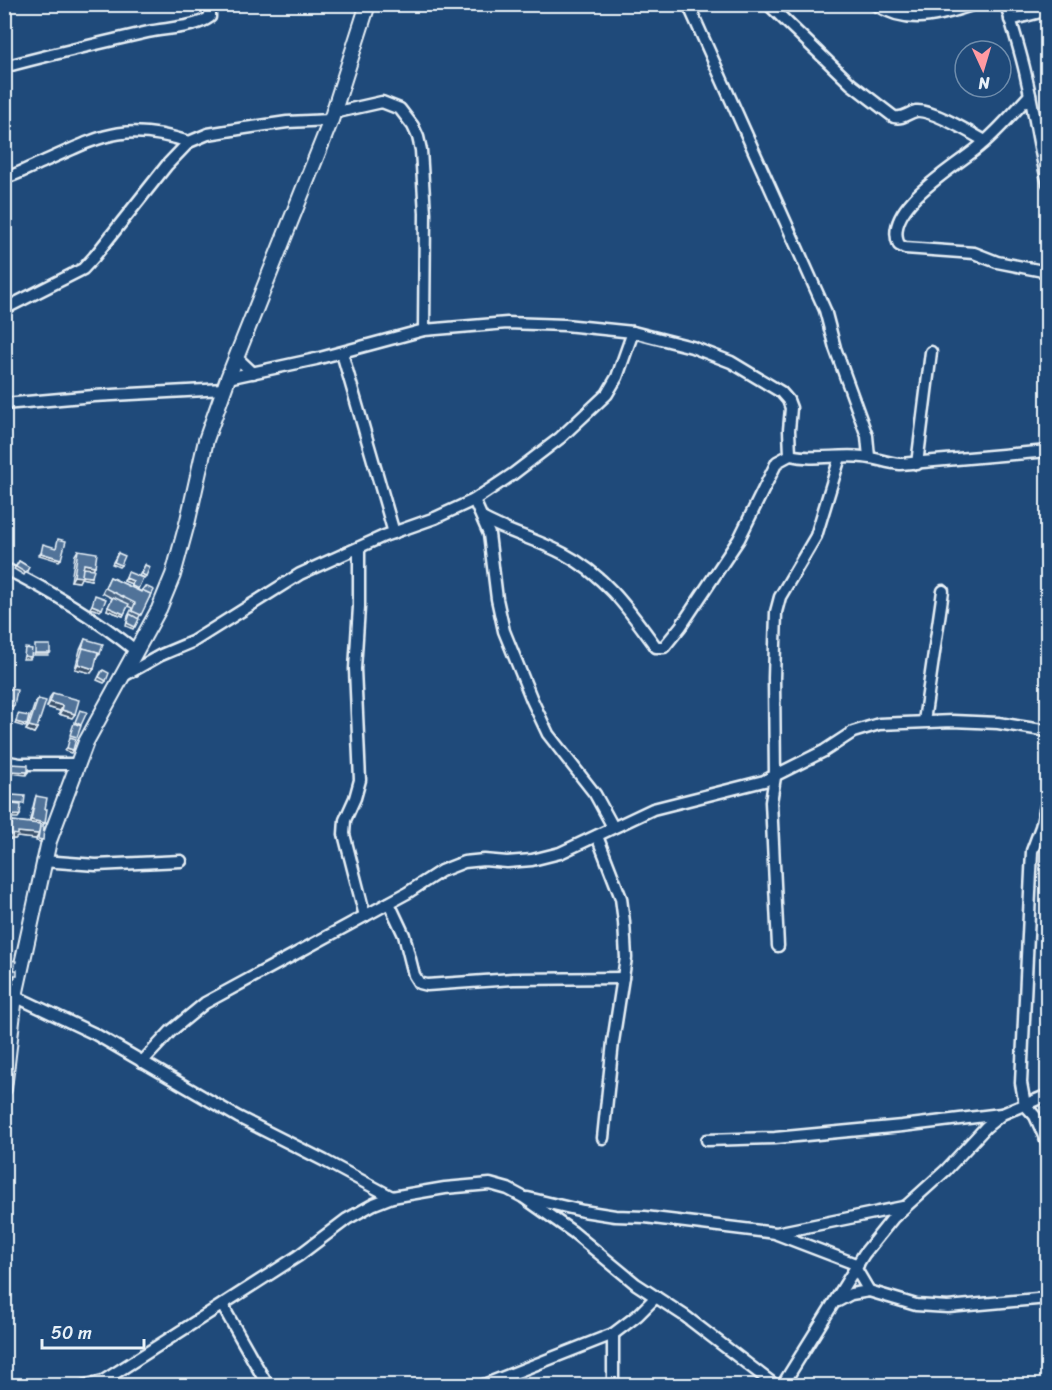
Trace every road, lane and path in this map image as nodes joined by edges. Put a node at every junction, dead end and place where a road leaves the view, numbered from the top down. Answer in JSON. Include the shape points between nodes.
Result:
{"nodes":[{"id":1,"x":210,"y":4,"type":"edge"},
{"id":2,"x":368,"y":4,"type":"edge"},
{"id":3,"x":688,"y":4,"type":"edge"},
{"id":4,"x":768,"y":4,"type":"edge"},
{"id":5,"x":874,"y":4,"type":"edge"},
{"id":6,"x":975,"y":4,"type":"edge"},
{"id":7,"x":1006,"y":4,"type":"edge"},
{"id":8,"x":1047,"y":10,"type":"edge"},
{"id":9,"x":1010,"y":20,"type":"junction"},
{"id":10,"x":4,"y":67,"type":"edge"},
{"id":11,"x":1030,"y":95,"type":"junction"},
{"id":12,"x":332,"y":117,"type":"junction"},
{"id":13,"x":985,"y":141,"type":"junction"},
{"id":14,"x":189,"y":142,"type":"junction"},
{"id":15,"x":1047,"y":176,"type":"edge"},
{"id":16,"x":4,"y":178,"type":"edge"},
{"id":17,"x":1047,"y":272,"type":"edge"},
{"id":18,"x":4,"y":309,"type":"edge"},
{"id":19,"x":424,"y":330,"type":"junction"},
{"id":20,"x":633,"y":332,"type":"junction"},
{"id":21,"x":931,"y":352,"type":"dead end"},
{"id":22,"x":342,"y":353,"type":"junction"},
{"id":23,"x":236,"y":357,"type":"junction"},
{"id":24,"x":253,"y":373,"type":"junction"},
{"id":25,"x":226,"y":383,"type":"junction"},
{"id":26,"x":4,"y":404,"type":"edge"},
{"id":27,"x":1047,"y":451,"type":"edge"},
{"id":28,"x":790,"y":455,"type":"junction"},
{"id":29,"x":840,"y":457,"type":"junction"},
{"id":30,"x":869,"y":457,"type":"junction"},
{"id":31,"x":917,"y":464,"type":"junction"},
{"id":32,"x":474,"y":500,"type":"junction"},
{"id":33,"x":484,"y":519,"type":"junction"},
{"id":34,"x":394,"y":533,"type":"junction"},
{"id":35,"x":359,"y":548,"type":"junction"},
{"id":36,"x":4,"y":568,"type":"edge"},
{"id":37,"x":943,"y":591,"type":"dead end"},
{"id":38,"x":135,"y":650,"type":"junction"},
{"id":39,"x":120,"y":679,"type":"junction"},
{"id":40,"x":924,"y":721,"type":"junction"},
{"id":41,"x":1047,"y":731,"type":"edge"},
{"id":42,"x":4,"y":761,"type":"edge"},
{"id":43,"x":76,"y":764,"type":"junction"},
{"id":44,"x":775,"y":777,"type":"junction"},
{"id":45,"x":1047,"y":798,"type":"edge"},
{"id":46,"x":613,"y":827,"type":"junction"},
{"id":47,"x":597,"y":836,"type":"junction"},
{"id":48,"x":43,"y":861,"type":"junction"},
{"id":49,"x":181,"y":861,"type":"dead end"},
{"id":50,"x":389,"y":903,"type":"junction"},
{"id":51,"x":365,"y":916,"type":"junction"},
{"id":52,"x":778,"y":946,"type":"dead end"},
{"id":53,"x":623,"y":978,"type":"junction"},
{"id":54,"x":10,"y":993,"type":"edge"},
{"id":55,"x":142,"y":1062,"type":"junction"},
{"id":56,"x":4,"y":1089,"type":"edge"},
{"id":57,"x":1047,"y":1095,"type":"edge"},
{"id":58,"x":1025,"y":1105,"type":"junction"},
{"id":59,"x":1002,"y":1114,"type":"junction"},
{"id":60,"x":603,"y":1138,"type":"dead end"},
{"id":61,"x":707,"y":1140,"type":"dead end"},
{"id":62,"x":1047,"y":1145,"type":"edge"},
{"id":63,"x":392,"y":1197,"type":"junction"},
{"id":64,"x":523,"y":1197,"type":"junction"},
{"id":65,"x":904,"y":1207,"type":"junction"},
{"id":66,"x":776,"y":1233,"type":"junction"},
{"id":67,"x":857,"y":1267,"type":"junction"},
{"id":68,"x":869,"y":1291,"type":"junction"},
{"id":69,"x":656,"y":1297,"type":"junction"},
{"id":70,"x":1047,"y":1298,"type":"edge"},
{"id":71,"x":835,"y":1303,"type":"junction"},
{"id":72,"x":222,"y":1305,"type":"junction"},
{"id":73,"x":613,"y":1334,"type":"junction"},
{"id":74,"x":105,"y":1383,"type":"edge"},
{"id":75,"x":83,"y":1386,"type":"edge"},
{"id":76,"x":268,"y":1386,"type":"edge"},
{"id":77,"x":481,"y":1386,"type":"edge"},
{"id":78,"x":613,"y":1386,"type":"edge"},
{"id":79,"x":776,"y":1386,"type":"edge"},
{"id":80,"x":782,"y":1386,"type":"edge"}],
"edges":[{"from":1,"to":10,"type":"street","via":[[210,17],[202,23],[85,45]]},
{"from":2,"to":12,"type":"street"},
{"from":3,"to":30,"type":"street","via":[[825,310],[867,436]]},
{"from":4,"to":13,"type":"street","via":[[851,84],[894,117],[916,111],[927,113]]},
{"from":5,"to":6,"type":"street","via":[[902,18],[915,18]]},
{"from":7,"to":9,"type":"street"},
{"from":8,"to":9,"type":"street"},
{"from":9,"to":11,"type":"street"},
{"from":11,"to":13,"type":"street"},
{"from":11,"to":15,"type":"street"},
{"from":12,"to":14,"type":"street","via":[[208,134]]},
{"from":12,"to":19,"type":"street","via":[[368,103],[382,102],[400,110],[418,136],[425,213]]},
{"from":12,"to":23,"type":"street"},
{"from":13,"to":17,"type":"street","via":[[918,193],[897,225],[897,242],[905,248],[974,253]]},
{"from":14,"to":16,"type":"street","via":[[169,135],[124,131],[105,135]]},
{"from":14,"to":18,"type":"street","via":[[83,269]]},
{"from":19,"to":20,"type":"street","via":[[507,323]]},
{"from":19,"to":22,"type":"street"},
{"from":20,"to":28,"type":"street","via":[[731,362],[781,392],[791,408]]},
{"from":20,"to":32,"type":"street","via":[[607,394],[560,438]]},
{"from":21,"to":31,"type":"street"},
{"from":22,"to":24,"type":"street"},
{"from":22,"to":34,"type":"street"},
{"from":23,"to":24,"type":"street"},
{"from":23,"to":25,"type":"street"},
{"from":24,"to":25,"type":"street"},
{"from":25,"to":26,"type":"street"},
{"from":25,"to":38,"type":"street","via":[[206,440],[173,575]]},
{"from":27,"to":31,"type":"street"},
{"from":28,"to":29,"type":"street"},
{"from":28,"to":33,"type":"street","via":[[777,462],[739,539],[681,626],[660,648],[613,590],[593,572],[565,554]]},
{"from":29,"to":30,"type":"street"},
{"from":29,"to":44,"type":"street","via":[[816,536],[780,597],[776,612]]},
{"from":30,"to":31,"type":"street","via":[[888,463]]},
{"from":32,"to":33,"type":"street"},
{"from":32,"to":34,"type":"street"},
{"from":33,"to":46,"type":"street","via":[[504,632],[528,691],[548,734],[595,794]]},
{"from":34,"to":35,"type":"street"},
{"from":35,"to":39,"type":"street","via":[[300,574],[201,636]]},
{"from":35,"to":51,"type":"street","via":[[356,669],[360,780],[345,820],[344,834]]},
{"from":36,"to":38,"type":"street","via":[[70,604]]},
{"from":37,"to":40,"type":"street"},
{"from":38,"to":39,"type":"street"},
{"from":39,"to":43,"type":"street"},
{"from":40,"to":41,"type":"street","via":[[998,723]]},
{"from":40,"to":44,"type":"street","via":[[879,724],[853,732]]},
{"from":42,"to":43,"type":"street"},
{"from":43,"to":48,"type":"street"},
{"from":44,"to":46,"type":"street","via":[[652,808]]},
{"from":44,"to":52,"type":"street","via":[[771,802]]},
{"from":45,"to":58,"type":"street","via":[[1032,851],[1021,1070]]},
{"from":46,"to":47,"type":"street"},
{"from":47,"to":50,"type":"street","via":[[560,853],[532,860],[464,862],[441,871]]},
{"from":47,"to":53,"type":"street","via":[[621,898],[626,958]]},
{"from":48,"to":49,"type":"street","via":[[96,865]]},
{"from":48,"to":54,"type":"street"},
{"from":50,"to":51,"type":"street"},
{"from":50,"to":53,"type":"street","via":[[419,983]]},
{"from":51,"to":55,"type":"street","via":[[205,1003]]},
{"from":53,"to":60,"type":"street"},
{"from":54,"to":55,"type":"street","via":[[95,1034]]},
{"from":54,"to":56,"type":"street"},
{"from":55,"to":63,"type":"street"},
{"from":57,"to":58,"type":"street"},
{"from":58,"to":59,"type":"street"},
{"from":58,"to":62,"type":"street","via":[[1035,1116]]},
{"from":59,"to":61,"type":"street","via":[[775,1138]]},
{"from":59,"to":65,"type":"street"},
{"from":63,"to":64,"type":"street","via":[[490,1184]]},
{"from":63,"to":72,"type":"street","via":[[347,1220]]},
{"from":64,"to":66,"type":"street","via":[[615,1216],[645,1216]]},
{"from":64,"to":69,"type":"street"},
{"from":65,"to":66,"type":"street"},
{"from":65,"to":67,"type":"street"},
{"from":66,"to":67,"type":"street"},
{"from":67,"to":68,"type":"street"},
{"from":67,"to":71,"type":"street"},
{"from":68,"to":70,"type":"street","via":[[916,1305],[948,1307]]},
{"from":68,"to":71,"type":"street","via":[[851,1294]]},
{"from":69,"to":73,"type":"street"},
{"from":69,"to":79,"type":"street"},
{"from":71,"to":80,"type":"street"},
{"from":72,"to":74,"type":"street"},
{"from":72,"to":76,"type":"street"},
{"from":73,"to":77,"type":"street"},
{"from":73,"to":78,"type":"street"},
{"from":74,"to":75,"type":"street"}]}
